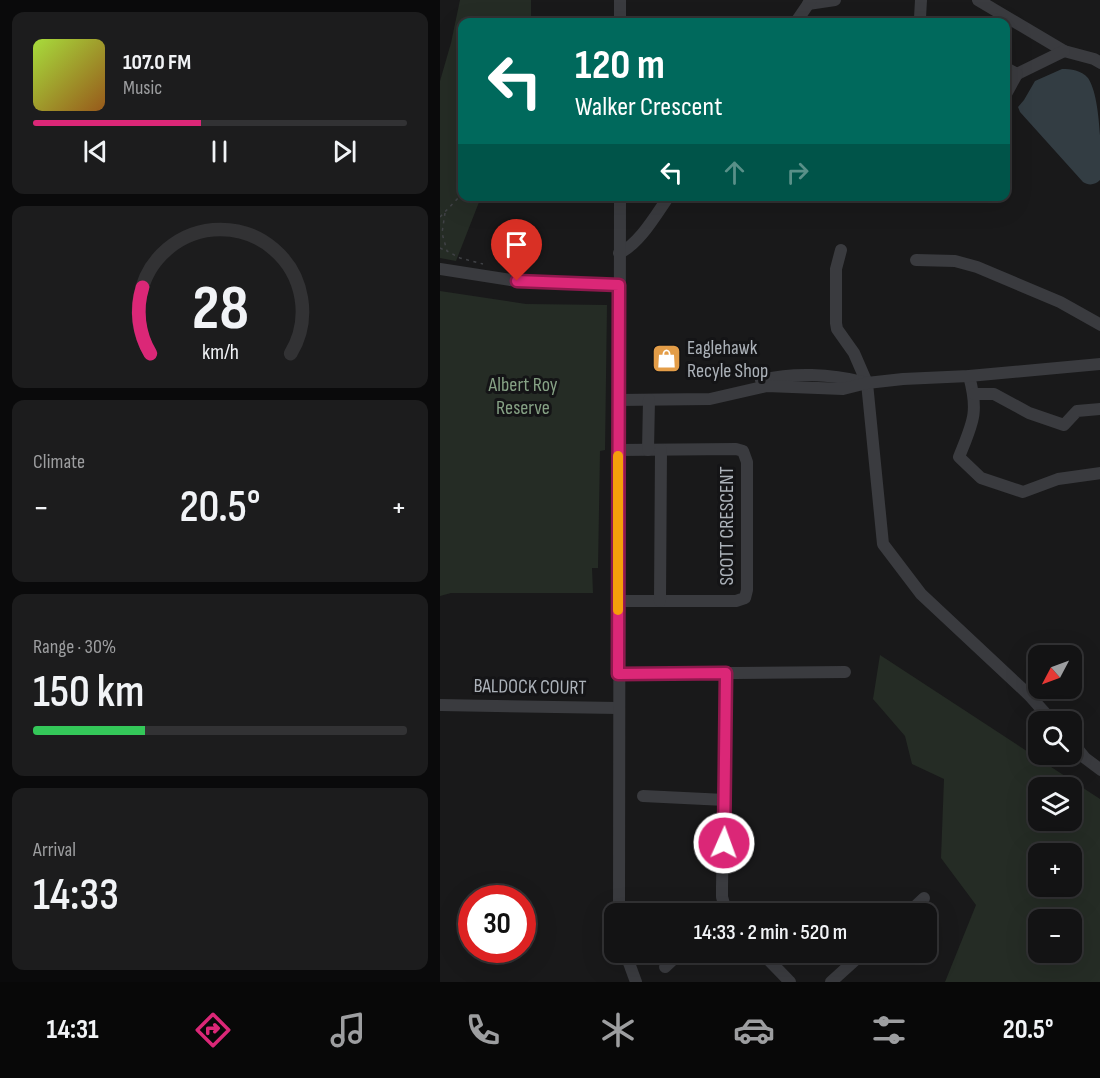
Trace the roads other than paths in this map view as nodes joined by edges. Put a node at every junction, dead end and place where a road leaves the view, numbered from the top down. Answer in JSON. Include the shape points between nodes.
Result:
{"nodes":[{"id":1,"x":620,"y":0,"type":"edge"},
{"id":2,"x":835,"y":0,"type":"edge"},
{"id":3,"x":921,"y":0,"type":"edge"},
{"id":4,"x":978,"y":0,"type":"edge"},
{"id":5,"x":809,"y":2,"type":"edge"},
{"id":6,"x":620,"y":18,"type":"edge"},
{"id":7,"x":799,"y":18,"type":"edge"},
{"id":8,"x":922,"y":18,"type":"edge"},
{"id":9,"x":1008,"y":18,"type":"edge"},
{"id":10,"x":1010,"y":19,"type":"edge"},
{"id":11,"x":1064,"y":51,"type":"junction"},
{"id":12,"x":1100,"y":63,"type":"edge"},
{"id":13,"x":1011,"y":71,"type":"edge"},
{"id":14,"x":620,"y":201,"type":"edge"},
{"id":15,"x":665,"y":201,"type":"edge"},
{"id":16,"x":842,"y":250,"type":"dead end"},
{"id":17,"x":619,"y":253,"type":"junction"},
{"id":18,"x":916,"y":260,"type":"dead end"},
{"id":19,"x":440,"y":269,"type":"edge"},
{"id":20,"x":619,"y":285,"type":"junction"},
{"id":21,"x":1100,"y":325,"type":"edge"},
{"id":22,"x":1100,"y":364,"type":"edge"},
{"id":23,"x":969,"y":376,"type":"junction"},
{"id":24,"x":867,"y":383,"type":"junction"},
{"id":25,"x":974,"y":394,"type":"junction"},
{"id":26,"x":618,"y":400,"type":"junction"},
{"id":27,"x":648,"y":400,"type":"junction"},
{"id":28,"x":1100,"y":409,"type":"edge"},
{"id":29,"x":618,"y":450,"type":"junction"},
{"id":30,"x":655,"y":450,"type":"junction"},
{"id":31,"x":1100,"y":473,"type":"edge"},
{"id":32,"x":618,"y":601,"type":"junction"},
{"id":33,"x":660,"y":601,"type":"junction"},
{"id":34,"x":845,"y":672,"type":"dead end"},
{"id":35,"x":726,"y":673,"type":"junction"},
{"id":36,"x":618,"y":674,"type":"junction"},
{"id":37,"x":440,"y":705,"type":"edge"},
{"id":38,"x":618,"y":708,"type":"junction"},
{"id":39,"x":1043,"y":711,"type":"edge"},
{"id":40,"x":1082,"y":754,"type":"edge"},
{"id":41,"x":1100,"y":770,"type":"edge"},
{"id":42,"x":643,"y":796,"type":"dead end"},
{"id":43,"x":725,"y":800,"type":"junction"},
{"id":44,"x":924,"y":898,"type":"dead end"},
{"id":45,"x":619,"y":903,"type":"edge"},
{"id":46,"x":724,"y":903,"type":"edge"},
{"id":47,"x":919,"y":903,"type":"edge"},
{"id":48,"x":629,"y":963,"type":"edge"},
{"id":49,"x":670,"y":963,"type":"edge"},
{"id":50,"x":772,"y":963,"type":"edge"},
{"id":51,"x":852,"y":963,"type":"edge"},
{"id":52,"x":665,"y":967,"type":"dead end"},
{"id":53,"x":636,"y":982,"type":"edge"},
{"id":54,"x":790,"y":982,"type":"edge"},
{"id":55,"x":832,"y":982,"type":"edge"}],
"edges":[{"from":1,"to":6,"type":"street"},
{"from":2,"to":5,"type":"street"},
{"from":3,"to":8,"type":"street"},
{"from":4,"to":9,"type":"street"},
{"from":5,"to":7,"type":"street"},
{"from":10,"to":11,"type":"street"},
{"from":11,"to":12,"type":"street"},
{"from":11,"to":13,"type":"street"},
{"from":14,"to":17,"type":"street"},
{"from":15,"to":17,"type":"street","via":[[634,243]]},
{"from":16,"to":24,"type":"street","via":[[836,269],[836,323]]},
{"from":17,"to":20,"type":"street"},
{"from":18,"to":21,"type":"street","via":[[956,261],[977,267],[1061,302]]},
{"from":19,"to":20,"type":"street","via":[[525,282]]},
{"from":20,"to":26,"type":"street"},
{"from":22,"to":23,"type":"street"},
{"from":23,"to":24,"type":"street"},
{"from":23,"to":25,"type":"street"},
{"from":24,"to":27,"type":"street","via":[[831,377],[779,376],[697,399]]},
{"from":24,"to":39,"type":"street","via":[[883,544],[921,594]]},
{"from":25,"to":28,"type":"street","via":[[994,394],[1029,413],[1064,425],[1077,411]]},
{"from":25,"to":31,"type":"street","via":[[972,425],[959,457],[981,478],[1023,492],[1058,479]]},
{"from":26,"to":27,"type":"street"},
{"from":26,"to":29,"type":"street"},
{"from":27,"to":30,"type":"street"},
{"from":29,"to":30,"type":"street","name":"SCOTT CRESCENT"},
{"from":29,"to":32,"type":"street"},
{"from":30,"to":33,"type":"street"},
{"from":30,"to":33,"type":"street","name":"SCOTT CRESCENT","via":[[736,450],[745,454],[747,462],[745,598]]},
{"from":32,"to":33,"type":"street","name":"SCOTT CRESCENT"},
{"from":32,"to":36,"type":"street"},
{"from":34,"to":35,"type":"street"},
{"from":35,"to":36,"type":"street"},
{"from":35,"to":43,"type":"street"},
{"from":36,"to":38,"type":"street"},
{"from":37,"to":38,"type":"street","name":"BALDOCK COURT"},
{"from":38,"to":45,"type":"street"},
{"from":40,"to":41,"type":"street"},
{"from":42,"to":43,"type":"street"},
{"from":43,"to":46,"type":"street"},
{"from":44,"to":47,"type":"street"},
{"from":48,"to":53,"type":"street"},
{"from":49,"to":52,"type":"street"},
{"from":50,"to":54,"type":"street"},
{"from":51,"to":55,"type":"street"}]}
